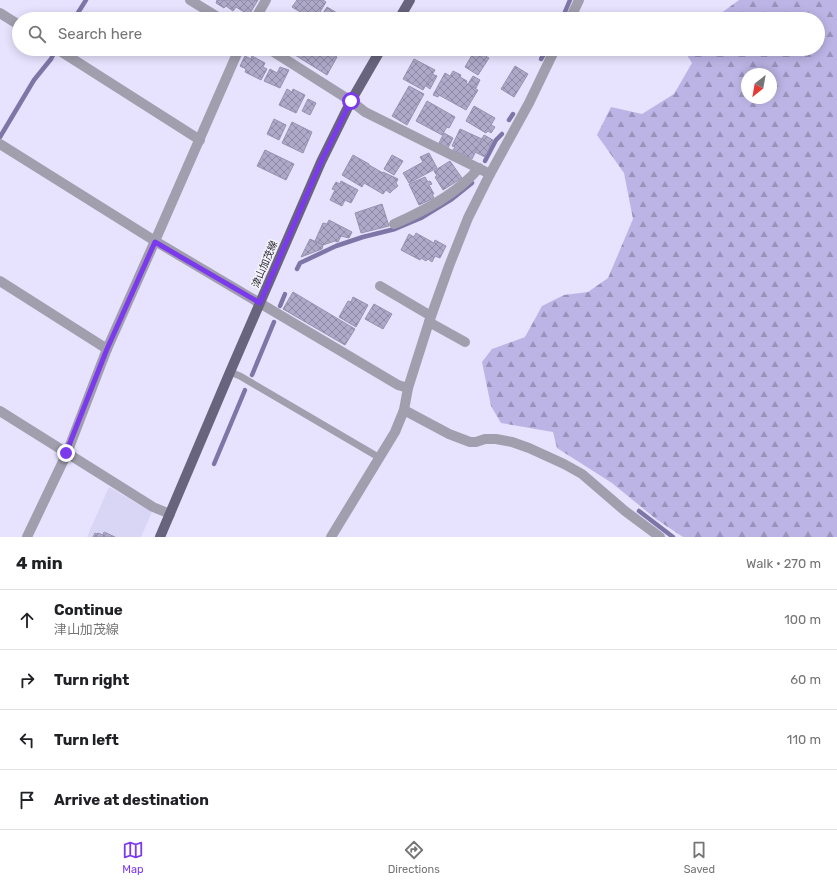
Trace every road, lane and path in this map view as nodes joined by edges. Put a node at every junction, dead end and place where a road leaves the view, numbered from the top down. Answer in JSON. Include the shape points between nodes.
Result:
{"nodes":[{"id":1,"x":190,"y":0,"type":"edge"},
{"id":2,"x":266,"y":0,"type":"edge"},
{"id":3,"x":410,"y":0,"type":"edge"},
{"id":4,"x":579,"y":0,"type":"edge"},
{"id":5,"x":210,"y":12,"type":"edge"},
{"id":6,"x":259,"y":12,"type":"edge"},
{"id":7,"x":403,"y":12,"type":"edge"},
{"id":8,"x":573,"y":12,"type":"edge"},
{"id":9,"x":0,"y":13,"type":"edge"},
{"id":10,"x":12,"y":21,"type":"edge"},
{"id":11,"x":68,"y":56,"type":"edge"},
{"id":12,"x":236,"y":56,"type":"edge"},
{"id":13,"x":280,"y":56,"type":"edge"},
{"id":14,"x":377,"y":56,"type":"edge"},
{"id":15,"x":552,"y":56,"type":"edge"},
{"id":16,"x":351,"y":101,"type":"junction"},
{"id":17,"x":200,"y":140,"type":"junction"},
{"id":18,"x":1,"y":144,"type":"edge"},
{"id":19,"x":479,"y":168,"type":"junction"},
{"id":20,"x":490,"y":174,"type":"junction"},
{"id":21,"x":394,"y":224,"type":"dead end"},
{"id":22,"x":155,"y":242,"type":"junction"},
{"id":23,"x":0,"y":281,"type":"edge"},
{"id":24,"x":380,"y":286,"type":"dead end"},
{"id":25,"x":260,"y":303,"type":"junction"},
{"id":26,"x":430,"y":319,"type":"junction"},
{"id":27,"x":465,"y":342,"type":"dead end"},
{"id":28,"x":107,"y":349,"type":"junction"},
{"id":29,"x":230,"y":372,"type":"junction"},
{"id":30,"x":408,"y":388,"type":"junction"},
{"id":31,"x":404,"y":410,"type":"junction"},
{"id":32,"x":0,"y":411,"type":"edge"},
{"id":33,"x":66,"y":453,"type":"junction"},
{"id":34,"x":380,"y":458,"type":"junction"},
{"id":35,"x":170,"y":514,"type":"junction"},
{"id":36,"x":27,"y":537,"type":"edge"},
{"id":37,"x":160,"y":537,"type":"edge"},
{"id":38,"x":330,"y":537,"type":"edge"},
{"id":39,"x":660,"y":537,"type":"edge"}],
"edges":[{"from":1,"to":5,"type":"street"},
{"from":2,"to":6,"type":"street"},
{"from":3,"to":7,"type":"main road"},
{"from":4,"to":8,"type":"street"},
{"from":9,"to":10,"type":"street"},
{"from":11,"to":17,"type":"street"},
{"from":12,"to":17,"type":"street"},
{"from":13,"to":16,"type":"street"},
{"from":14,"to":16,"type":"main road","name":"津山加茂線"},
{"from":15,"to":20,"type":"street"},
{"from":16,"to":19,"type":"street","via":[[365,112]]},
{"from":16,"to":25,"type":"main road","name":"津山加茂線","via":[[321,162]]},
{"from":17,"to":22,"type":"street"},
{"from":18,"to":22,"type":"street"},
{"from":19,"to":20,"type":"street"},
{"from":19,"to":21,"type":"street","via":[[454,191]]},
{"from":20,"to":26,"type":"street","via":[[448,266]]},
{"from":22,"to":25,"type":"street"},
{"from":22,"to":28,"type":"street"},
{"from":23,"to":28,"type":"street"},
{"from":24,"to":26,"type":"street"},
{"from":25,"to":29,"type":"main road","name":"津山加茂線"},
{"from":25,"to":30,"type":"street","via":[[398,385]]},
{"from":26,"to":27,"type":"street"},
{"from":26,"to":30,"type":"street"},
{"from":28,"to":33,"type":"street"},
{"from":29,"to":34,"type":"lane"},
{"from":29,"to":35,"type":"main road","name":"津山加茂線"},
{"from":30,"to":31,"type":"street"},
{"from":31,"to":34,"type":"street"},
{"from":31,"to":39,"type":"street","via":[[470,442],[485,439],[512,442],[564,464],[582,474]]},
{"from":32,"to":33,"type":"street"},
{"from":33,"to":35,"type":"street","via":[[153,507]]},
{"from":33,"to":36,"type":"street"},
{"from":34,"to":38,"type":"street"},
{"from":35,"to":37,"type":"main road","name":"津山加茂線"}]}
